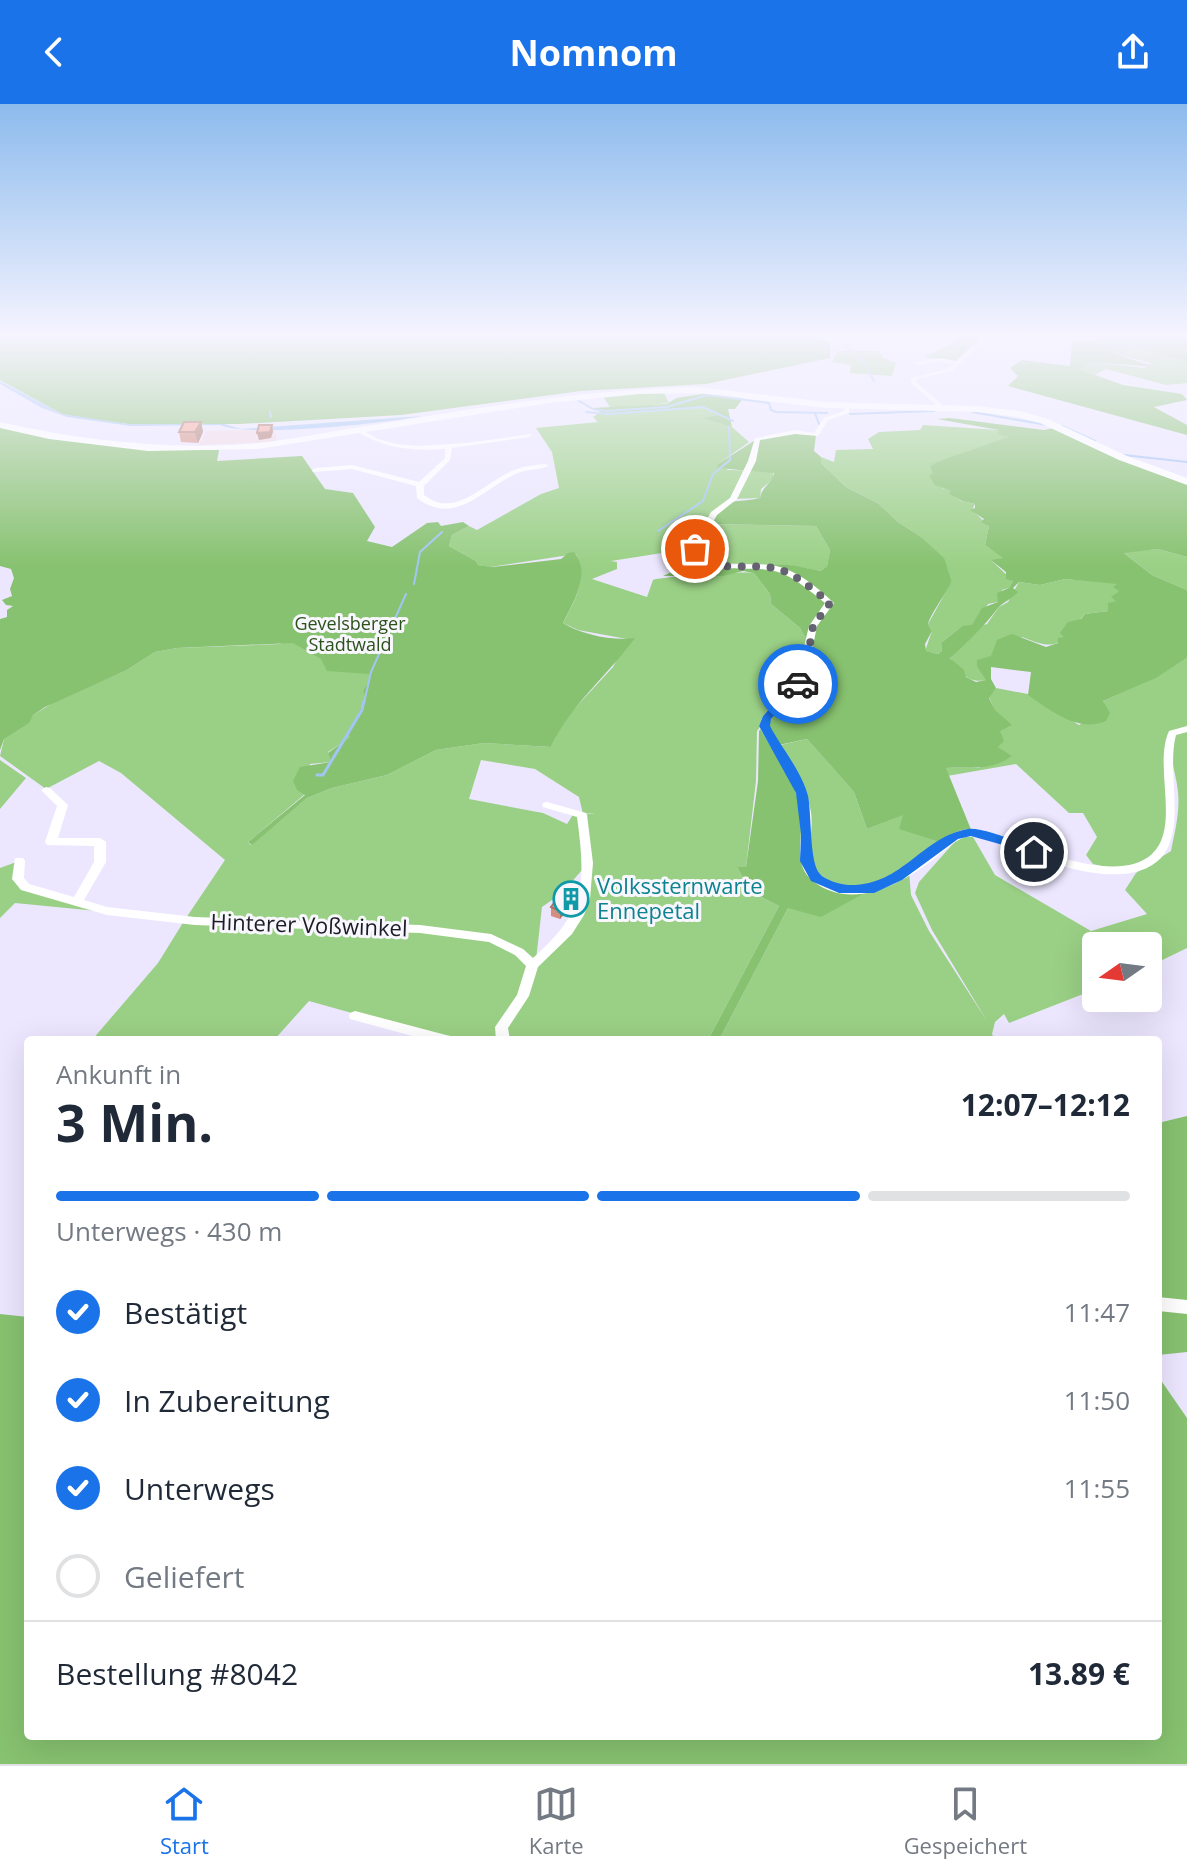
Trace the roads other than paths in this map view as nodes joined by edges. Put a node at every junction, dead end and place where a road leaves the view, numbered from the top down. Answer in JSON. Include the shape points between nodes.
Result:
{"nodes":[{"id":1,"x":473,"y":412,"type":"edge"},
{"id":2,"x":846,"y":412,"type":"edge"},
{"id":3,"x":1006,"y":412,"type":"edge"},
{"id":4,"x":0,"y":425,"type":"edge"},
{"id":5,"x":360,"y":431,"type":"junction"},
{"id":6,"x":529,"y":435,"type":"dead end"},
{"id":7,"x":449,"y":445,"type":"junction"},
{"id":8,"x":545,"y":466,"type":"dead end"},
{"id":9,"x":316,"y":470,"type":"dead end"},
{"id":10,"x":1187,"y":482,"type":"edge"},
{"id":11,"x":420,"y":485,"type":"junction"},
{"id":12,"x":1187,"y":729,"type":"edge"},
{"id":13,"x":46,"y":790,"type":"dead end"},
{"id":14,"x":547,"y":805,"type":"dead end"},
{"id":15,"x":19,"y":861,"type":"dead end"},
{"id":16,"x":77,"y":903,"type":"junction"},
{"id":17,"x":533,"y":965,"type":"junction"},
{"id":18,"x":355,"y":1016,"type":"dead end"},
{"id":19,"x":431,"y":1036,"type":"edge"},
{"id":20,"x":503,"y":1036,"type":"edge"},
{"id":21,"x":1162,"y":1304,"type":"edge"},
{"id":22,"x":1187,"y":1307,"type":"edge"}],
"edges":[{"from":1,"to":5,"type":"main road"},
{"from":2,"to":12,"type":"street","via":[[826,419],[816,435],[795,432],[757,439],[733,499],[714,514],[692,553],[697,560],[778,569],[830,603],[813,626],[805,674],[764,726],[802,793],[807,867],[816,878],[839,889],[870,890],[935,853],[954,836],[972,832],[1059,862],[1123,870],[1141,866],[1170,839],[1174,793],[1166,746],[1172,733]]},
{"from":3,"to":10,"type":"main road","via":[[1047,422]]},
{"from":4,"to":5,"type":"main road","via":[[166,449],[281,444]]},
{"from":5,"to":7,"type":"street","via":[[399,447]]},
{"from":6,"to":7,"type":"street"},
{"from":7,"to":11,"type":"street","via":[[448,459]]},
{"from":8,"to":11,"type":"street","via":[[517,471],[482,495],[455,504],[427,503]]},
{"from":9,"to":11,"type":"street","via":[[352,467]]},
{"from":13,"to":16,"type":"street","via":[[63,805],[51,842],[100,842],[100,862]]},
{"from":14,"to":17,"type":"street","via":[[582,815],[587,877],[577,922]]},
{"from":15,"to":16,"type":"street","name":"Hinterer Voßwinkel","via":[[18,879],[25,887]]},
{"from":16,"to":17,"type":"street","name":"Hinterer Voßwinkel","via":[[195,921],[420,929],[491,938]]},
{"from":17,"to":20,"type":"street","via":[[523,996],[503,1022]]},
{"from":18,"to":19,"type":"street"},
{"from":21,"to":22,"type":"street"}]}
